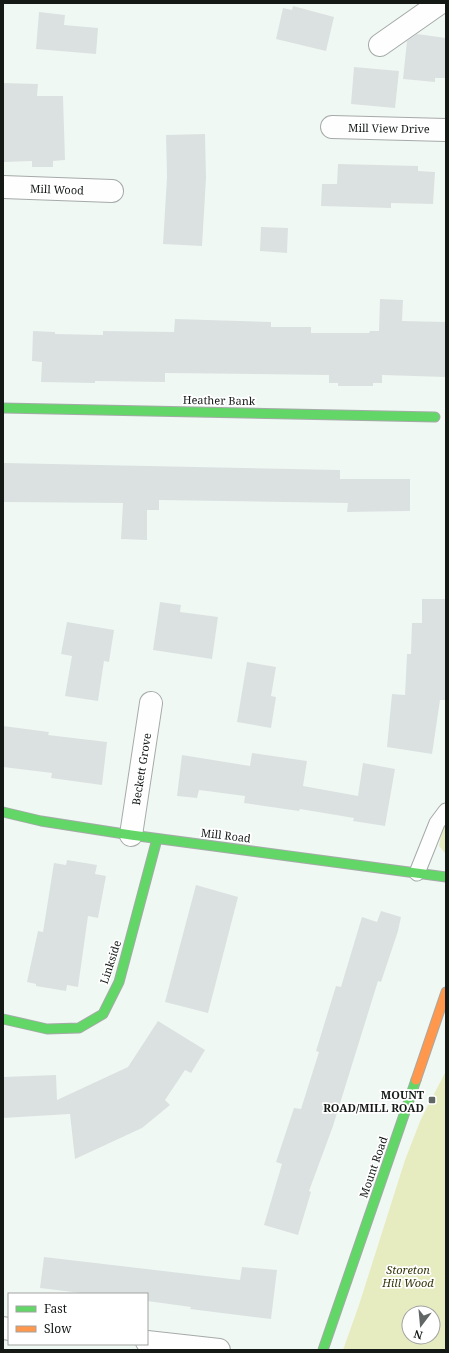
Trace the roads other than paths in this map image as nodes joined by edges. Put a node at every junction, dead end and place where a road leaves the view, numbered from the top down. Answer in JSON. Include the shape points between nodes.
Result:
{"nodes":[{"id":1,"x":440,"y":3,"type":"edge"},
{"id":2,"x":380,"y":45,"type":"dead end"},
{"id":3,"x":332,"y":127,"type":"dead end"},
{"id":4,"x":446,"y":130,"type":"edge"},
{"id":5,"x":3,"y":187,"type":"edge"},
{"id":6,"x":112,"y":191,"type":"dead end"},
{"id":7,"x":3,"y":408,"type":"edge"},
{"id":8,"x":435,"y":417,"type":"dead end"},
{"id":9,"x":151,"y":703,"type":"dead end"},
{"id":10,"x":446,"y":811,"type":"edge"},
{"id":11,"x":3,"y":812,"type":"edge"},
{"id":12,"x":131,"y":835,"type":"junction"},
{"id":13,"x":157,"y":838,"type":"junction"},
{"id":14,"x":417,"y":873,"type":"junction"},
{"id":15,"x":446,"y":877,"type":"edge"},
{"id":16,"x":446,"y":992,"type":"edge"},
{"id":17,"x":3,"y":1019,"type":"edge"},
{"id":18,"x":148,"y":1342,"type":"edge"},
{"id":19,"x":218,"y":1350,"type":"edge"},
{"id":20,"x":323,"y":1350,"type":"edge"}],
"edges":[{"from":1,"to":2,"type":"street"},
{"from":3,"to":4,"type":"street","name":"Mill View Drive"},
{"from":5,"to":6,"type":"street","name":"Mill Wood"},
{"from":7,"to":8,"type":"street","name":"Heather Bank"},
{"from":9,"to":12,"type":"street","name":"Beckett Grove"},
{"from":10,"to":14,"type":"lane","via":[[437,823]]},
{"from":11,"to":12,"type":"street","name":"Mill Road","via":[[41,821]]},
{"from":12,"to":13,"type":"street","name":"Mill Road"},
{"from":13,"to":14,"type":"street","name":"Mill Road"},
{"from":13,"to":17,"type":"street","name":"Linkside","via":[[119,982],[103,1014],[78,1028],[47,1029]]},
{"from":14,"to":15,"type":"street","name":"Mill Road"},
{"from":16,"to":20,"type":"street","name":"Mount Road"},
{"from":18,"to":19,"type":"street"}]}
